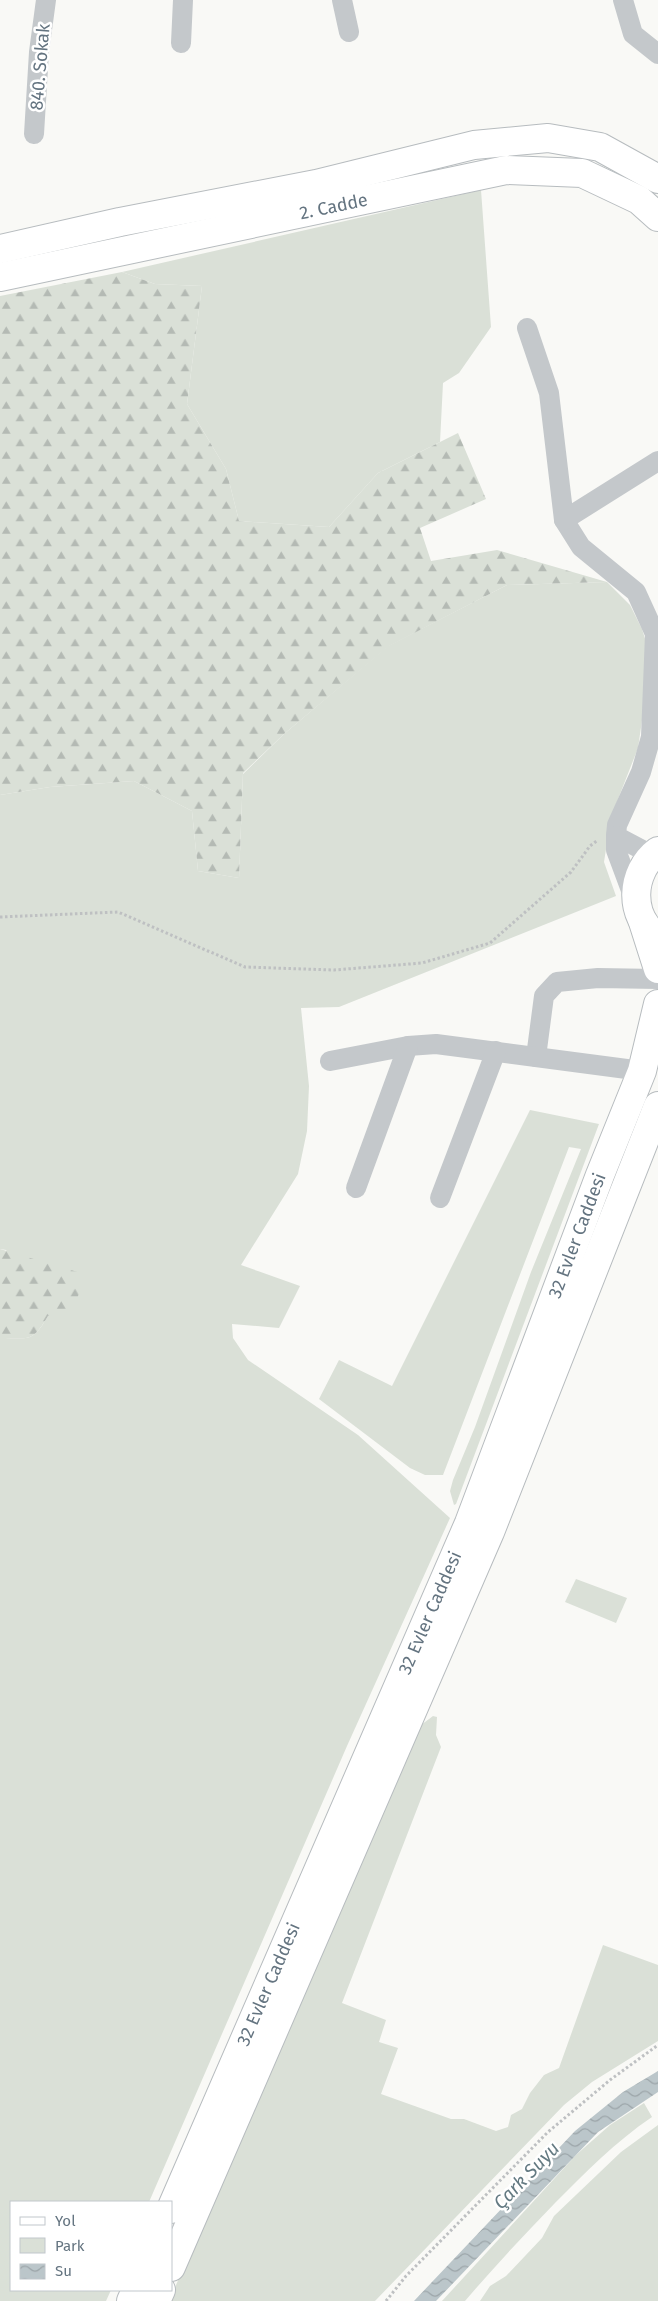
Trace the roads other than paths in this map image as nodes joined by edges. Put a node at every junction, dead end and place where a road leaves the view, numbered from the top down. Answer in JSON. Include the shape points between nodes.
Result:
{"nodes":[{"id":1,"x":46,"y":0,"type":"edge"},
{"id":2,"x":183,"y":0,"type":"edge"},
{"id":3,"x":342,"y":0,"type":"edge"},
{"id":4,"x":623,"y":0,"type":"edge"},
{"id":5,"x":349,"y":32,"type":"dead end"},
{"id":6,"x":182,"y":43,"type":"dead end"},
{"id":7,"x":658,"y":54,"type":"edge"},
{"id":8,"x":34,"y":134,"type":"dead end"},
{"id":9,"x":658,"y":179,"type":"edge"},
{"id":10,"x":658,"y":217,"type":"edge"},
{"id":11,"x":0,"y":249,"type":"edge"},
{"id":12,"x":0,"y":276,"type":"edge"},
{"id":13,"x":527,"y":328,"type":"dead end"},
{"id":14,"x":658,"y":461,"type":"edge"},
{"id":15,"x":564,"y":520,"type":"junction"},
{"id":16,"x":616,"y":831,"type":"junction"},
{"id":17,"x":655,"y":853,"type":"edge"},
{"id":18,"x":646,"y":921,"type":"edge"},
{"id":19,"x":658,"y":969,"type":"edge"},
{"id":20,"x":658,"y":979,"type":"edge"},
{"id":21,"x":658,"y":1004,"type":"edge"},
{"id":22,"x":408,"y":1046,"type":"junction"},
{"id":23,"x":496,"y":1051,"type":"junction"},
{"id":24,"x":536,"y":1057,"type":"junction"},
{"id":25,"x":330,"y":1061,"type":"dead end"},
{"id":26,"x":642,"y":1071,"type":"junction"},
{"id":27,"x":658,"y":1106,"type":"edge"},
{"id":28,"x":356,"y":1188,"type":"dead end"},
{"id":29,"x":440,"y":1198,"type":"dead end"},
{"id":30,"x":172,"y":2207,"type":"edge"},
{"id":31,"x":172,"y":2265,"type":"edge"}],
"edges":[{"from":1,"to":8,"type":"street","name":"840. Sokak"},
{"from":2,"to":6,"type":"street"},
{"from":3,"to":5,"type":"street"},
{"from":4,"to":7,"type":"street","via":[[633,34]]},
{"from":9,"to":11,"type":"main road","name":"2. Cadde","via":[[600,147],[548,138],[474,145],[316,184]]},
{"from":10,"to":12,"type":"main road","name":"2. Cadde","via":[[639,200],[582,173],[506,170]]},
{"from":13,"to":15,"type":"street","via":[[549,393]]},
{"from":14,"to":15,"type":"street"},
{"from":15,"to":16,"type":"street","via":[[580,546],[636,592],[655,634],[651,737],[641,772]]},
{"from":16,"to":17,"type":"street"},
{"from":16,"to":18,"type":"street","via":[[616,850]]},
{"from":17,"to":18,"type":"main road","via":[[641,870],[636,887]]},
{"from":18,"to":19,"type":"main road"},
{"from":20,"to":24,"type":"street","via":[[598,978],[558,982],[544,996]]},
{"from":21,"to":26,"type":"main road","name":"32 Evler Caddesi"},
{"from":22,"to":23,"type":"street","via":[[436,1044]]},
{"from":22,"to":25,"type":"street"},
{"from":22,"to":28,"type":"street"},
{"from":23,"to":24,"type":"street"},
{"from":23,"to":29,"type":"street"},
{"from":24,"to":26,"type":"street"},
{"from":26,"to":30,"type":"main road","name":"32 Evler Caddesi","via":[[469,1524]]},
{"from":27,"to":31,"type":"main road","name":"32 Evler Caddesi","via":[[490,1532]]}]}
